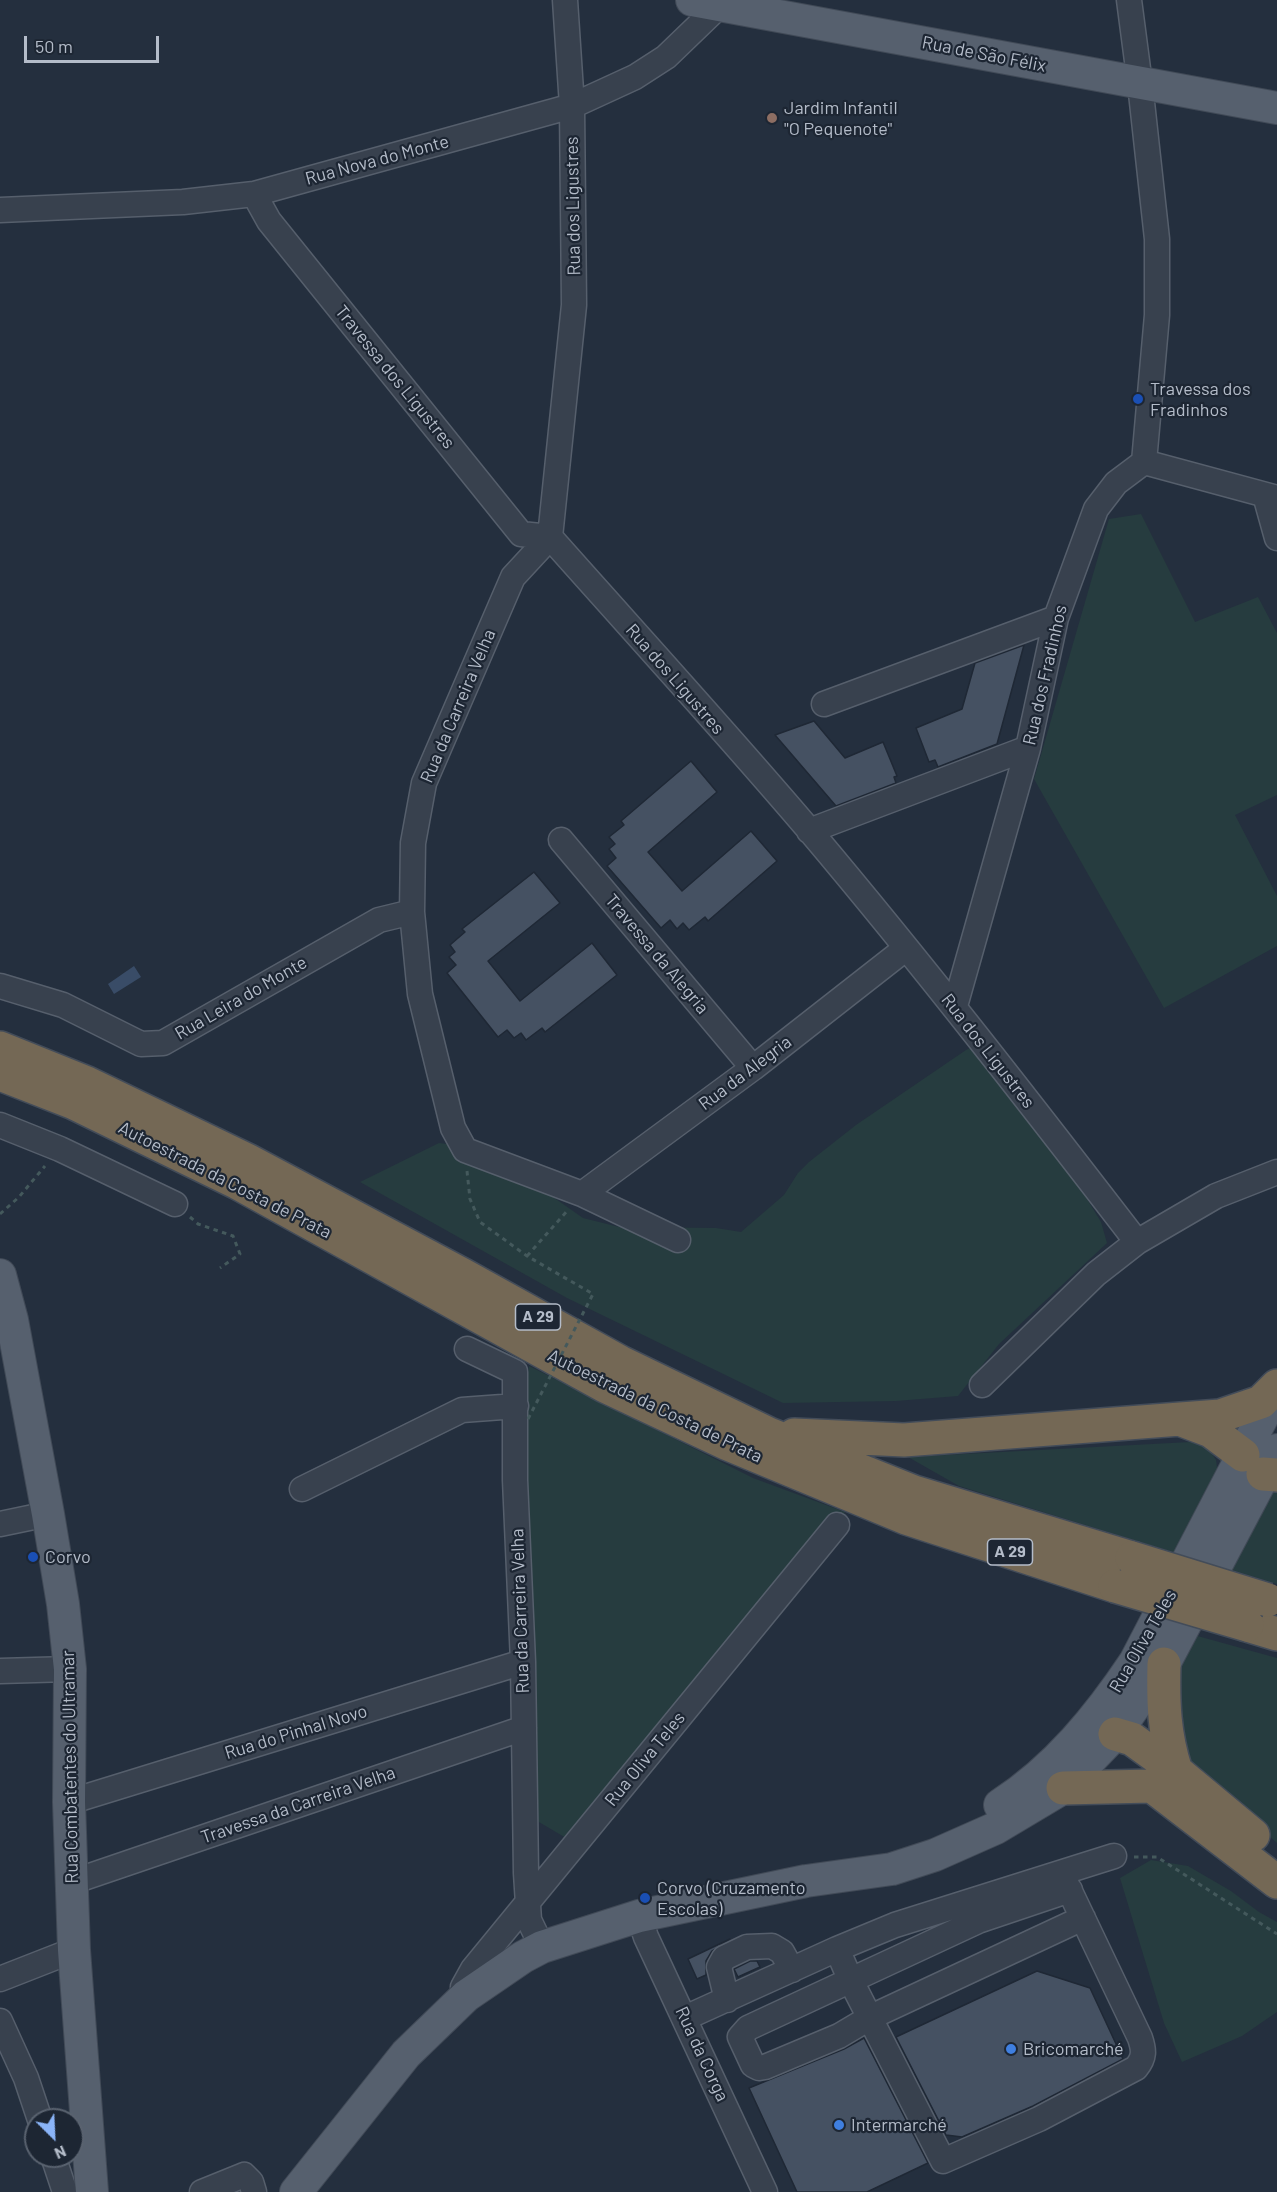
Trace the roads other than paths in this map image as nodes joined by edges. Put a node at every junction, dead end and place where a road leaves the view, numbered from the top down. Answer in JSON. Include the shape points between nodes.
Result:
{"nodes":[{"id":1,"x":565,"y":0,"type":"edge"},
{"id":2,"x":1129,"y":0,"type":"edge"},
{"id":3,"x":706,"y":3,"type":"edge"},
{"id":4,"x":759,"y":5,"type":"edge"},
{"id":5,"x":1140,"y":84,"type":"junction"},
{"id":6,"x":572,"y":106,"type":"junction"},
{"id":7,"x":1277,"y":108,"type":"edge"},
{"id":8,"x":254,"y":194,"type":"junction"},
{"id":9,"x":0,"y":210,"type":"edge"},
{"id":10,"x":1144,"y":462,"type":"junction"},
{"id":11,"x":1271,"y":496,"type":"edge"},
{"id":12,"x":550,"y":537,"type":"junction"},
{"id":13,"x":1277,"y":538,"type":"edge"},
{"id":14,"x":1056,"y":618,"type":"junction"},
{"id":15,"x":824,"y":704,"type":"dead end"},
{"id":16,"x":1028,"y":748,"type":"junction"},
{"id":17,"x":809,"y":831,"type":"junction"},
{"id":18,"x":561,"y":840,"type":"dead end"},
{"id":19,"x":412,"y":912,"type":"junction"},
{"id":20,"x":905,"y":949,"type":"junction"},
{"id":21,"x":0,"y":986,"type":"edge"},
{"id":22,"x":955,"y":1006,"type":"junction"},
{"id":23,"x":0,"y":1048,"type":"edge"},
{"id":24,"x":753,"y":1068,"type":"junction"},
{"id":25,"x":0,"y":1074,"type":"edge"},
{"id":26,"x":0,"y":1125,"type":"edge"},
{"id":27,"x":1277,"y":1172,"type":"edge"},
{"id":28,"x":582,"y":1194,"type":"junction"},
{"id":29,"x":175,"y":1204,"type":"road end"},
{"id":30,"x":678,"y":1240,"type":"dead end"},
{"id":31,"x":1137,"y":1242,"type":"junction"},
{"id":32,"x":0,"y":1275,"type":"edge"},
{"id":33,"x":467,"y":1349,"type":"dead end"},
{"id":34,"x":982,"y":1384,"type":"dead end"},
{"id":35,"x":1277,"y":1387,"type":"edge"},
{"id":36,"x":522,"y":1412,"type":"junction"},
{"id":37,"x":1180,"y":1419,"type":"junction"},
{"id":38,"x":769,"y":1434,"type":"junction"},
{"id":39,"x":1262,"y":1467,"type":"edge"},
{"id":40,"x":302,"y":1489,"type":"dead end"},
{"id":41,"x":1229,"y":1511,"type":"junction"},
{"id":42,"x":48,"y":1514,"type":"junction"},
{"id":43,"x":0,"y":1524,"type":"edge"},
{"id":44,"x":837,"y":1525,"type":"dead end"},
{"id":45,"x":1272,"y":1601,"type":"edge"},
{"id":46,"x":1262,"y":1629,"type":"edge"},
{"id":47,"x":523,"y":1662,"type":"junction"},
{"id":48,"x":1164,"y":1664,"type":"junction"},
{"id":49,"x":70,"y":1669,"type":"junction"},
{"id":50,"x":0,"y":1671,"type":"edge"},
{"id":51,"x":1113,"y":1695,"type":"junction"},
{"id":52,"x":524,"y":1728,"type":"junction"},
{"id":53,"x":1115,"y":1734,"type":"junction"},
{"id":54,"x":1079,"y":1737,"type":"junction"},
{"id":55,"x":1164,"y":1779,"type":"junction"},
{"id":56,"x":1063,"y":1788,"type":"junction"},
{"id":57,"x":69,"y":1802,"type":"junction"},
{"id":58,"x":1277,"y":1855,"type":"edge"},
{"id":59,"x":1114,"y":1856,"type":"road end"},
{"id":60,"x":806,"y":1881,"type":"junction"},
{"id":61,"x":1066,"y":1881,"type":"junction"},
{"id":62,"x":72,"y":1882,"type":"junction"},
{"id":63,"x":1277,"y":1882,"type":"edge"},
{"id":64,"x":528,"y":1904,"type":"junction"},
{"id":65,"x":639,"y":1916,"type":"junction"},
{"id":66,"x":1083,"y":1918,"type":"junction"},
{"id":67,"x":542,"y":1947,"type":"junction"},
{"id":68,"x":837,"y":1949,"type":"junction"},
{"id":69,"x":74,"y":1950,"type":"junction"},
{"id":70,"x":792,"y":1970,"type":"junction"},
{"id":71,"x":0,"y":1979,"type":"edge"},
{"id":72,"x":851,"y":1981,"type":"junction"},
{"id":73,"x":466,"y":1996,"type":"junction"},
{"id":74,"x":727,"y":2000,"type":"junction"},
{"id":75,"x":871,"y":2017,"type":"junction"},
{"id":76,"x":685,"y":2018,"type":"junction"},
{"id":77,"x":0,"y":2021,"type":"edge"},
{"id":78,"x":36,"y":2108,"type":"edge"},
{"id":79,"x":57,"y":2168,"type":"edge"},
{"id":80,"x":65,"y":2192,"type":"edge"},
{"id":81,"x":92,"y":2192,"type":"edge"},
{"id":82,"x":202,"y":2192,"type":"edge"},
{"id":83,"x":254,"y":2192,"type":"edge"},
{"id":84,"x":296,"y":2192,"type":"edge"},
{"id":85,"x":765,"y":2192,"type":"edge"}],
"edges":[{"from":1,"to":6,"type":"street","name":"Rua dos Ligustres"},
{"from":2,"to":5,"type":"street"},
{"from":3,"to":4,"type":"main road","name":"Rua de São Félix"},
{"from":3,"to":6,"type":"street","name":"Rua Nova do Monte","via":[[666,57],[635,77]]},
{"from":4,"to":5,"type":"main road","name":"Rua de São Félix"},
{"from":5,"to":7,"type":"main road","name":"Rua de São Félix"},
{"from":5,"to":10,"type":"street","via":[[1157,239],[1157,315]]},
{"from":6,"to":8,"type":"street","name":"Rua Nova do Monte"},
{"from":6,"to":12,"type":"street","name":"Rua dos Ligustres","via":[[574,305]]},
{"from":8,"to":9,"type":"street","name":"Rua Nova do Monte","via":[[183,202]]},
{"from":8,"to":12,"type":"street","name":"Travessa dos Ligustres","via":[[269,221],[521,534]]},
{"from":10,"to":11,"type":"street"},
{"from":10,"to":14,"type":"street","name":"Rua dos Fradinhos","via":[[1116,483],[1096,509]]},
{"from":11,"to":13,"type":"street"},
{"from":12,"to":17,"type":"street","name":"Rua dos Ligustres"},
{"from":12,"to":19,"type":"street","name":"Rua da Carreira Velha","via":[[513,577],[424,783],[413,843]]},
{"from":14,"to":15,"type":"street"},
{"from":14,"to":16,"type":"street","name":"Rua dos Fradinhos"},
{"from":16,"to":17,"type":"street"},
{"from":16,"to":22,"type":"street","name":"Rua dos Fradinhos"},
{"from":17,"to":20,"type":"street","name":"Rua dos Ligustres"},
{"from":18,"to":24,"type":"street","name":"Travessa da Alegria"},
{"from":19,"to":21,"type":"street","name":"Rua Leira do Monte","via":[[379,920],[164,1043],[141,1044],[63,1005]]},
{"from":19,"to":28,"type":"street","name":"Rua da Carreira Velha","via":[[420,994],[453,1128],[465,1150]]},
{"from":20,"to":22,"type":"street","name":"Rua dos Ligustres"},
{"from":20,"to":24,"type":"street","name":"Rua da Alegria"},
{"from":22,"to":31,"type":"street","name":"Rua dos Ligustres"},
{"from":23,"to":38,"type":"highway","name":"Autoestrada da Costa de Prata","number":"A 29","via":[[87,1083],[248,1160],[620,1362]]},
{"from":24,"to":28,"type":"street","name":"Rua da Alegria"},
{"from":25,"to":46,"type":"highway","name":"Autoestrada da Costa de Prata","number":"A 29","bridge":true,"via":[[74,1103],[238,1183],[606,1386],[728,1444],[906,1518],[1114,1586]]},
{"from":26,"to":29,"type":"street"},
{"from":27,"to":31,"type":"street","via":[[1216,1196]]},
{"from":28,"to":30,"type":"street"},
{"from":31,"to":34,"type":"street","via":[[1096,1274]]},
{"from":32,"to":42,"type":"main road","name":"Rua Combatentes do Ultramar"},
{"from":33,"to":36,"type":"street","name":"Rua da Carreira Velha","via":[[515,1372]]},
{"from":35,"to":37,"type":"highway","via":[[1261,1402],[1245,1409],[1220,1416]]},
{"from":35,"to":39,"type":"main road","name":"Rua Oliva Teles"},
{"from":36,"to":40,"type":"street","via":[[462,1410]]},
{"from":36,"to":47,"type":"street","name":"Rua da Carreira Velha","via":[[515,1480]]},
{"from":37,"to":38,"type":"highway","via":[[904,1440]]},
{"from":37,"to":39,"type":"highway","via":[[1211,1431]]},
{"from":38,"to":45,"type":"highway","name":"Autoestrada da Costa de Prata","number":"A 29","bridge":true,"via":[[914,1492]]},
{"from":39,"to":41,"type":"main road","name":"Rua Oliva Teles"},
{"from":41,"to":48,"type":"main road","name":"Rua Oliva Teles"},
{"from":41,"to":51,"type":"main road","name":"Rua Oliva Teles"},
{"from":42,"to":43,"type":"street"},
{"from":42,"to":49,"type":"main road","name":"Rua Combatentes do Ultramar"},
{"from":44,"to":64,"type":"street","name":"Rua Oliva Teles"},
{"from":47,"to":52,"type":"street","name":"Rua da Carreira Velha"},
{"from":47,"to":57,"type":"street","name":"Rua do Pinhal Novo"},
{"from":48,"to":53,"type":"main road","name":"Rua Oliva Teles"},
{"from":48,"to":55,"type":"highway"},
{"from":49,"to":50,"type":"street"},
{"from":49,"to":57,"type":"main road","name":"Rua Combatentes do Ultramar"},
{"from":51,"to":53,"type":"main road"},
{"from":51,"to":54,"type":"main road","name":"Rua Oliva Teles"},
{"from":52,"to":62,"type":"street","name":"Travessa da Carreira Velha"},
{"from":52,"to":64,"type":"street","name":"Rua da Carreira Velha"},
{"from":53,"to":54,"type":"main road"},
{"from":53,"to":55,"type":"highway","via":[[1132,1739]]},
{"from":53,"to":56,"type":"main road","name":"Rua Oliva Teles"},
{"from":54,"to":60,"type":"main road","name":"Rua Oliva Teles","via":[[1028,1785],[990,1811],[929,1839]]},
{"from":55,"to":56,"type":"highway"},
{"from":55,"to":58,"type":"highway"},
{"from":55,"to":63,"type":"highway"},
{"from":56,"to":60,"type":"main road","name":"Rua Oliva Teles","via":[[996,1827],[935,1855],[892,1869]]},
{"from":57,"to":62,"type":"main road","name":"Rua Combatentes do Ultramar"},
{"from":59,"to":61,"type":"street"},
{"from":60,"to":65,"type":"main road","name":"Rua Oliva Teles"},
{"from":61,"to":66,"type":"street"},
{"from":61,"to":68,"type":"street","via":[[895,1925]]},
{"from":61,"to":72,"type":"street"},
{"from":62,"to":69,"type":"main road","name":"Rua Combatentes do Ultramar"},
{"from":64,"to":67,"type":"street","name":"Rua da Carreira Velha","via":[[529,1920]]},
{"from":64,"to":73,"type":"street","name":"Rua Oliva Teles","via":[[473,1969],[464,1987]]},
{"from":65,"to":67,"type":"main road","name":"Rua Oliva Teles"},
{"from":65,"to":76,"type":"street","name":"Rua da Corga"},
{"from":66,"to":75,"type":"street"},
{"from":66,"to":75,"type":"street","via":[[1140,2038],[1143,2060],[1136,2068],[1038,2119],[943,2161]]},
{"from":67,"to":73,"type":"main road","name":"Rua Oliva Teles"},
{"from":68,"to":70,"type":"street"},
{"from":68,"to":72,"type":"street"},
{"from":69,"to":71,"type":"street"},
{"from":69,"to":81,"type":"main road","name":"Rua Combatentes do Ultramar"},
{"from":70,"to":74,"type":"street"},
{"from":70,"to":74,"type":"street","via":[[782,1952],[772,1946],[747,1947],[724,1958],[719,1967]]},
{"from":72,"to":75,"type":"street"},
{"from":72,"to":75,"type":"street","via":[[740,2034],[753,2065],[765,2067],[839,2036]]},
{"from":73,"to":84,"type":"main road","name":"Rua Oliva Teles","via":[[406,2054]]},
{"from":74,"to":76,"type":"street"},
{"from":76,"to":85,"type":"street","name":"Rua da Corga"},
{"from":77,"to":78,"type":"street"},
{"from":79,"to":80,"type":"street"},
{"from":82,"to":83,"type":"street","via":[[244,2175],[252,2182]]}]}
